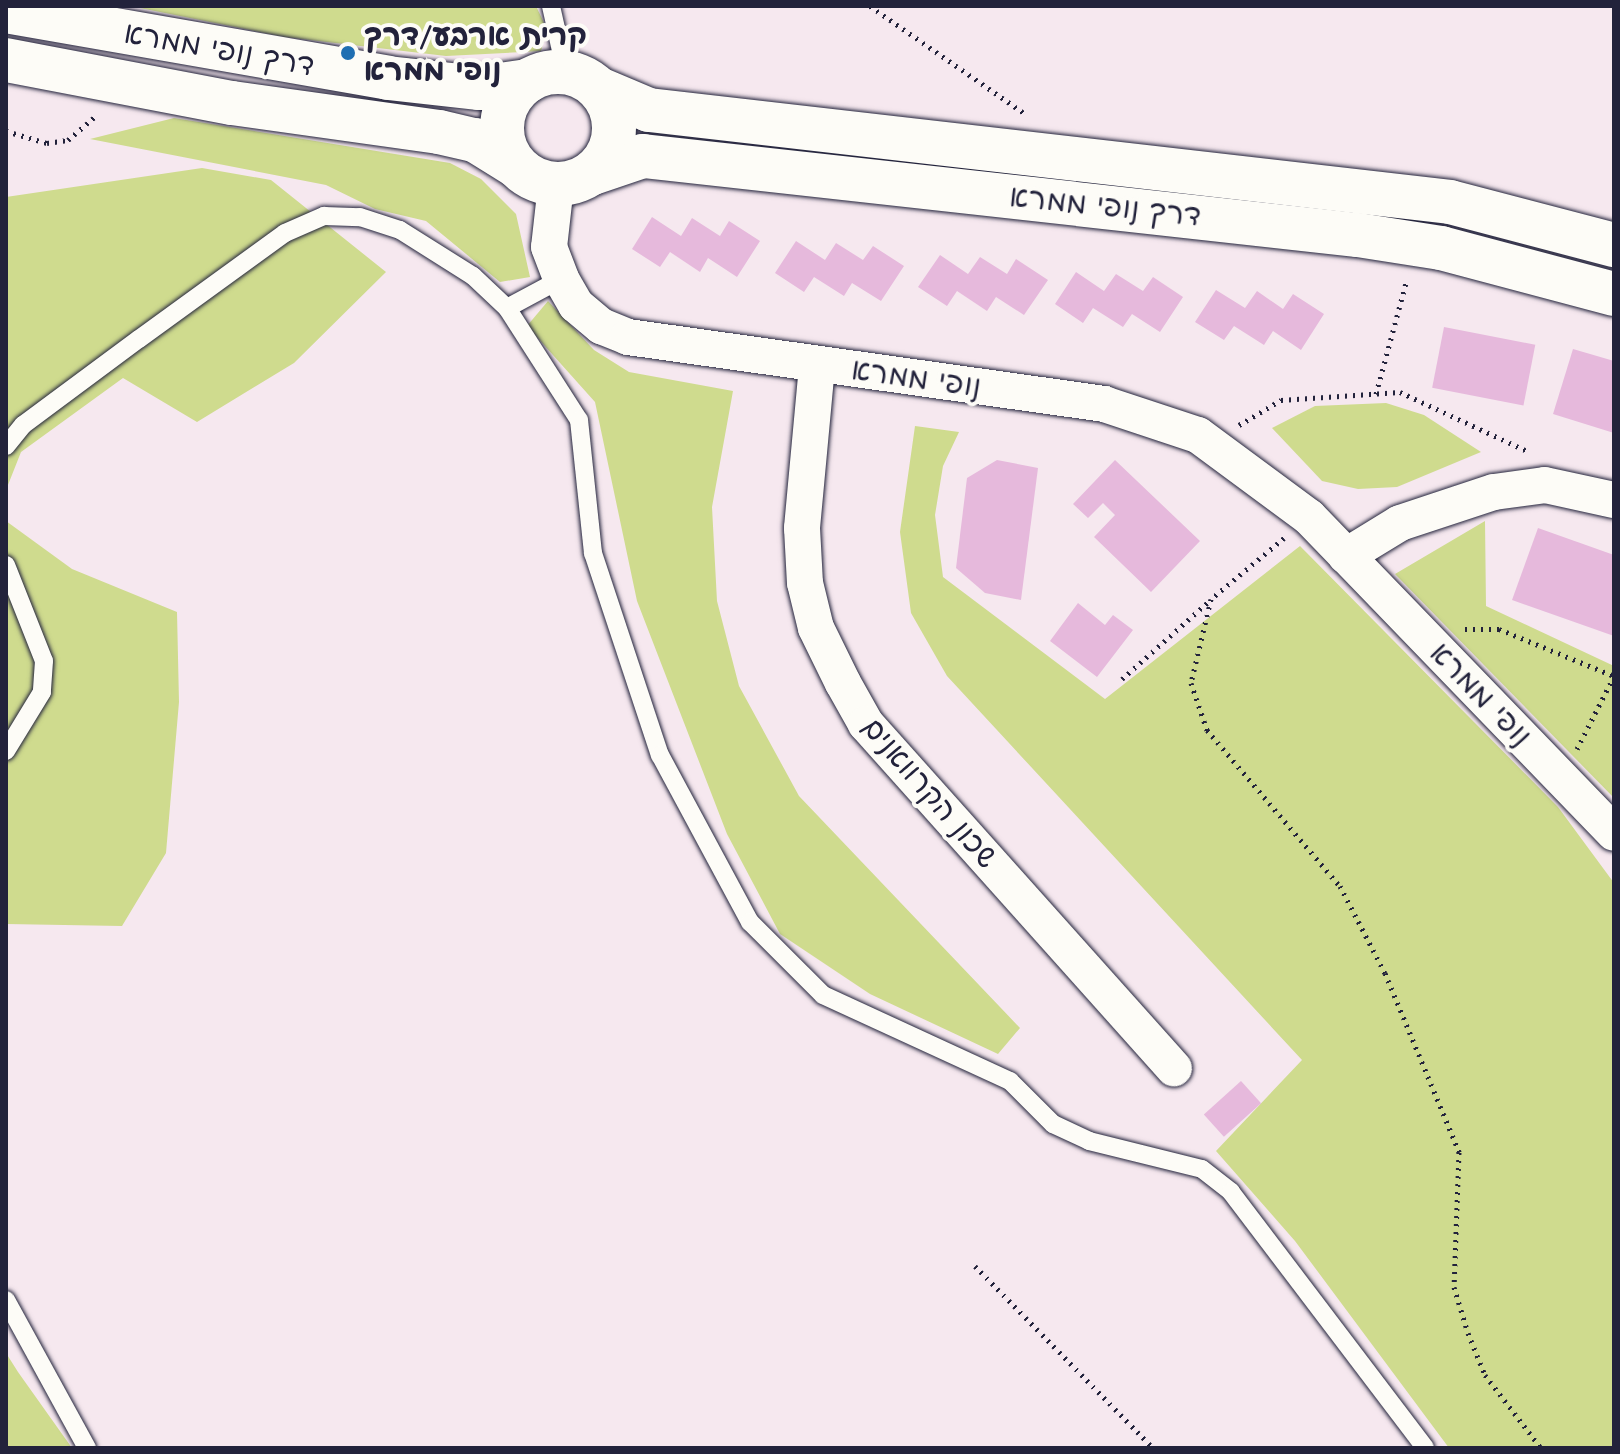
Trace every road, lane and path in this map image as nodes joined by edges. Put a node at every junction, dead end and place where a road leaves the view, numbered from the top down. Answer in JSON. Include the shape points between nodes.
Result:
{"nodes":[{"id":1,"x":551,"y":6,"type":"edge"},
{"id":2,"x":870,"y":6,"type":"edge"},
{"id":3,"x":6,"y":11,"type":"edge"},
{"id":4,"x":6,"y":60,"type":"edge"},
{"id":5,"x":113,"y":80,"type":"junction"},
{"id":6,"x":564,"y":81,"type":"junction"},
{"id":7,"x":1037,"y":122,"type":"dead end"},
{"id":8,"x":6,"y":131,"type":"edge"},
{"id":9,"x":515,"y":165,"type":"junction"},
{"id":10,"x":575,"y":179,"type":"junction"},
{"id":11,"x":1416,"y":244,"type":"junction"},
{"id":12,"x":1614,"y":245,"type":"edge"},
{"id":13,"x":561,"y":279,"type":"junction"},
{"id":14,"x":1614,"y":294,"type":"edge"},
{"id":15,"x":507,"y":308,"type":"junction"},
{"id":16,"x":817,"y":366,"type":"junction"},
{"id":17,"x":1376,"y":394,"type":"junction"},
{"id":18,"x":1211,"y":443,"type":"junction"},
{"id":19,"x":6,"y":446,"type":"edge"},
{"id":20,"x":1545,"y":485,"type":"junction"},
{"id":21,"x":1614,"y":500,"type":"edge"},
{"id":22,"x":1309,"y":517,"type":"junction"},
{"id":23,"x":1346,"y":556,"type":"junction"},
{"id":24,"x":6,"y":565,"type":"edge"},
{"id":25,"x":1211,"y":599,"type":"junction"},
{"id":26,"x":1425,"y":639,"type":"junction"},
{"id":27,"x":1614,"y":676,"type":"edge"},
{"id":28,"x":1122,"y":679,"type":"dead end"},
{"id":29,"x":6,"y":751,"type":"edge"},
{"id":30,"x":1562,"y":779,"type":"junction"},
{"id":31,"x":1614,"y":833,"type":"edge"},
{"id":32,"x":1174,"y":1069,"type":"dead end"},
{"id":33,"x":975,"y":1266,"type":"dead end"},
{"id":34,"x":6,"y":1300,"type":"edge"},
{"id":35,"x":87,"y":1448,"type":"edge"},
{"id":36,"x":1153,"y":1448,"type":"edge"},
{"id":37,"x":1425,"y":1448,"type":"edge"},
{"id":38,"x":1541,"y":1448,"type":"edge"}],
"edges":[{"from":1,"to":6,"type":"lane"},
{"from":2,"to":7,"type":"path"},
{"from":3,"to":6,"type":"main road","name":"דרך נופי ממרא","via":[[388,78],[479,88]]},
{"from":4,"to":5,"type":"main road","name":"דרך נופי ממרא"},
{"from":5,"to":8,"type":"path","via":[[94,121],[68,140],[47,143]]},
{"from":5,"to":9,"type":"main road","name":"דרך נופי ממרא","via":[[439,132],[475,140]]},
{"from":6,"to":9,"type":"main road","via":[[513,94],[503,120],[505,147]]},
{"from":6,"to":10,"type":"main road","via":[[614,124],[606,158]]},
{"from":6,"to":12,"type":"main road","name":"דרך נופי ממרא","via":[[649,110],[1450,202]]},
{"from":9,"to":10,"type":"main road"},
{"from":10,"to":11,"type":"main road","name":"דרך נופי ממרא","via":[[643,156]]},
{"from":10,"to":13,"type":"street","name":"נופי ממרא","via":[[549,247]]},
{"from":11,"to":14,"type":"main road","name":"דרך נופי ממרא"},
{"from":11,"to":17,"type":"path"},
{"from":13,"to":15,"type":"lane"},
{"from":13,"to":16,"type":"street","name":"נופי ממרא","via":[[576,305],[601,326],[628,337]]},
{"from":15,"to":19,"type":"lane","via":[[473,276],[400,230],[360,217],[324,216],[248,260],[23,425]]},
{"from":15,"to":37,"type":"lane","via":[[579,420],[593,553],[660,755],[750,922],[823,995],[1010,1081],[1053,1124],[1212,1177],[1231,1192]]},
{"from":16,"to":18,"type":"street","name":"נופי ממרא","via":[[1104,404]]},
{"from":16,"to":32,"type":"street","name":"שכונ הקרוואנים","via":[[802,528],[805,583],[816,628],[843,683],[866,724]]},
{"from":17,"to":18,"type":"path","via":[[1281,400]]},
{"from":17,"to":20,"type":"path","via":[[1400,392],[1533,454]]},
{"from":18,"to":22,"type":"street","name":"נופי ממרא"},
{"from":20,"to":21,"type":"street"},
{"from":20,"to":23,"type":"street","via":[[1494,492],[1400,523]]},
{"from":22,"to":23,"type":"street","name":"נופי ממרא"},
{"from":22,"to":25,"type":"path"},
{"from":23,"to":26,"type":"street","name":"נופי ממרא"},
{"from":24,"to":29,"type":"lane","via":[[44,661],[42,692]]},
{"from":25,"to":28,"type":"path"},
{"from":25,"to":38,"type":"path","via":[[1191,683],[1207,730],[1340,886],[1385,973],[1459,1152],[1454,1287],[1468,1333],[1485,1375]]},
{"from":26,"to":27,"type":"path","via":[[1461,629],[1499,629]]},
{"from":26,"to":30,"type":"street","name":"נופי ממרא"},
{"from":27,"to":30,"type":"path"},
{"from":30,"to":31,"type":"street","name":"נופי ממרא"},
{"from":33,"to":36,"type":"path"},
{"from":34,"to":35,"type":"lane"}]}
